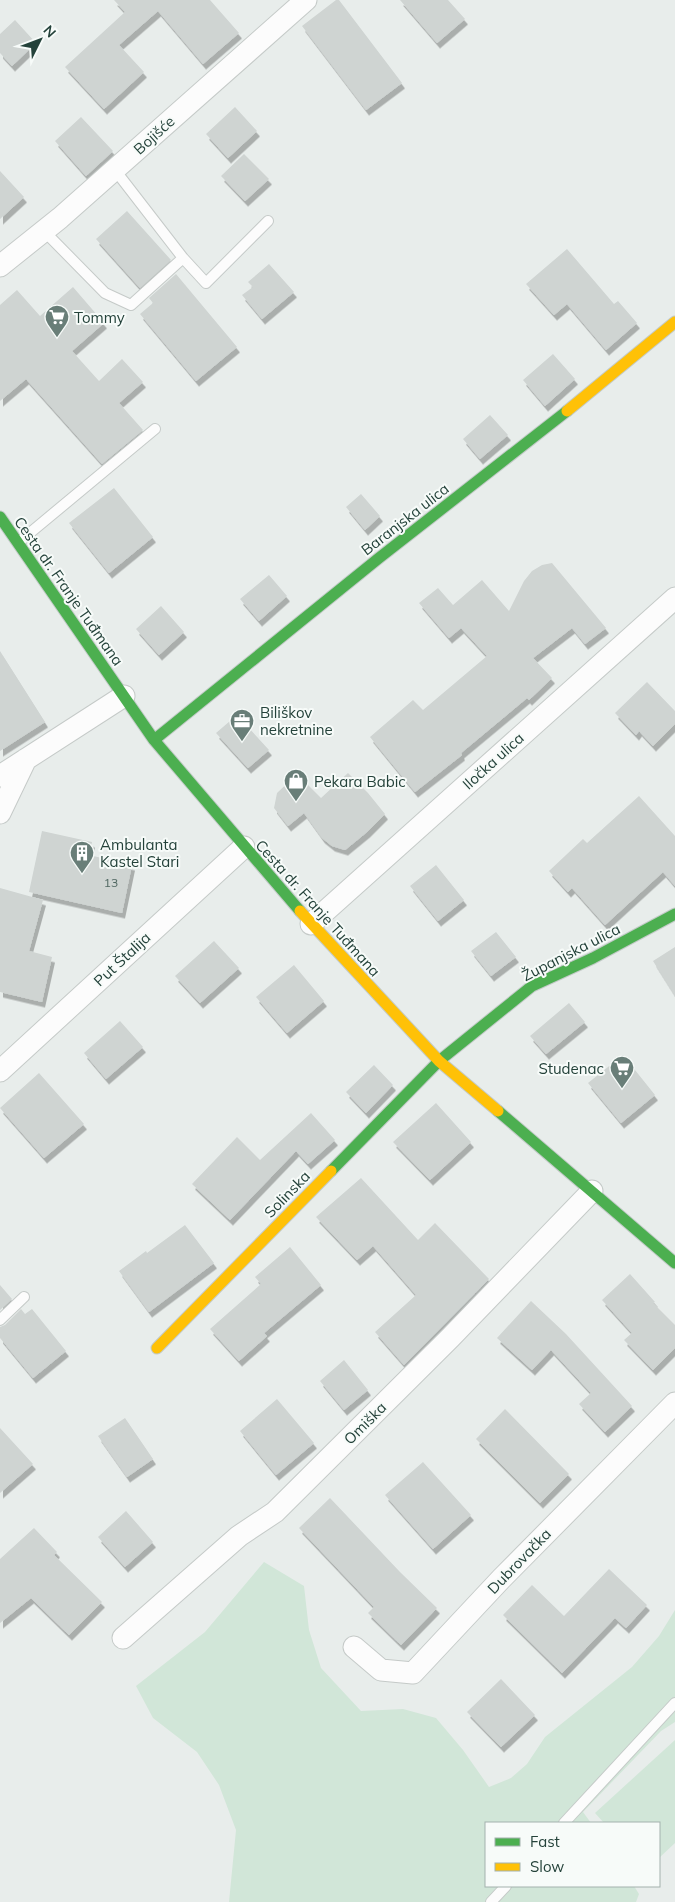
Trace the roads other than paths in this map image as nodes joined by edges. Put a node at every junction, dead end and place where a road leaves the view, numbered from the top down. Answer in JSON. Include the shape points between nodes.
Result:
{"nodes":[{"id":1,"x":306,"y":0,"type":"edge"},
{"id":2,"x":115,"y":170,"type":"junction"},
{"id":3,"x":268,"y":221,"type":"dead end"},
{"id":4,"x":44,"y":231,"type":"junction"},
{"id":5,"x":183,"y":258,"type":"junction"},
{"id":6,"x":0,"y":266,"type":"edge"},
{"id":7,"x":675,"y":322,"type":"edge"},
{"id":8,"x":155,"y":429,"type":"dead end"},
{"id":9,"x":0,"y":518,"type":"edge"},
{"id":10,"x":18,"y":543,"type":"junction"},
{"id":11,"x":675,"y":598,"type":"edge"},
{"id":12,"x":124,"y":696,"type":"junction"},
{"id":13,"x":154,"y":740,"type":"junction"},
{"id":14,"x":26,"y":759,"type":"junction"},
{"id":15,"x":0,"y":776,"type":"edge"},
{"id":16,"x":0,"y":813,"type":"edge"},
{"id":17,"x":244,"y":847,"type":"junction"},
{"id":18,"x":675,"y":914,"type":"edge"},
{"id":19,"x":311,"y":924,"type":"junction"},
{"id":20,"x":439,"y":1061,"type":"junction"},
{"id":21,"x":0,"y":1071,"type":"edge"},
{"id":22,"x":592,"y":1191,"type":"junction"},
{"id":23,"x":675,"y":1263,"type":"edge"},
{"id":24,"x":24,"y":1297,"type":"dead end"},
{"id":25,"x":0,"y":1320,"type":"edge"},
{"id":26,"x":157,"y":1348,"type":"dead end"},
{"id":27,"x":675,"y":1403,"type":"edge"},
{"id":28,"x":124,"y":1638,"type":"dead end"},
{"id":29,"x":354,"y":1647,"type":"dead end"},
{"id":30,"x":675,"y":1703,"type":"edge"},
{"id":31,"x":565,"y":1822,"type":"edge"},
{"id":32,"x":505,"y":1887,"type":"edge"},
{"id":33,"x":491,"y":1902,"type":"edge"}],
"edges":[{"from":1,"to":2,"type":"street","name":"Bojišće"},
{"from":2,"to":4,"type":"street","name":"Bojišće"},
{"from":2,"to":5,"type":"lane"},
{"from":3,"to":5,"type":"lane","via":[[206,283]]},
{"from":4,"to":5,"type":"lane","via":[[105,293],[131,305]]},
{"from":4,"to":6,"type":"street","name":"Bojišće"},
{"from":7,"to":13,"type":"street","name":"Baranjska ulica"},
{"from":8,"to":10,"type":"lane"},
{"from":9,"to":10,"type":"street","name":"Cesta dr. Franje Tuđmana"},
{"from":10,"to":12,"type":"street","name":"Cesta dr. Franje Tuđmana"},
{"from":11,"to":19,"type":"street","name":"Iločka ulica"},
{"from":12,"to":13,"type":"street","name":"Cesta dr. Franje Tuđmana"},
{"from":12,"to":14,"type":"street"},
{"from":13,"to":17,"type":"street","name":"Cesta dr. Franje Tuđmana"},
{"from":14,"to":15,"type":"street"},
{"from":14,"to":16,"type":"street"},
{"from":17,"to":19,"type":"street","name":"Cesta dr. Franje Tuđmana"},
{"from":17,"to":21,"type":"street","name":"Put Štalija"},
{"from":18,"to":20,"type":"street","name":"Županjska ulica","via":[[532,986]]},
{"from":19,"to":20,"type":"street","name":"Cesta dr. Franje Tuđmana"},
{"from":20,"to":22,"type":"street","name":"Cesta dr. Franje Tuđmana"},
{"from":20,"to":26,"type":"street","name":"Solinska"},
{"from":22,"to":23,"type":"street","name":"Cesta dr. Franje Tuđmana"},
{"from":22,"to":28,"type":"street","name":"Omiška","via":[[275,1512],[239,1536]]},
{"from":24,"to":25,"type":"lane"},
{"from":27,"to":29,"type":"street","name":"Dubrovačka","via":[[413,1673],[381,1670]]},
{"from":30,"to":31,"type":"lane"},
{"from":32,"to":33,"type":"lane"}]}
